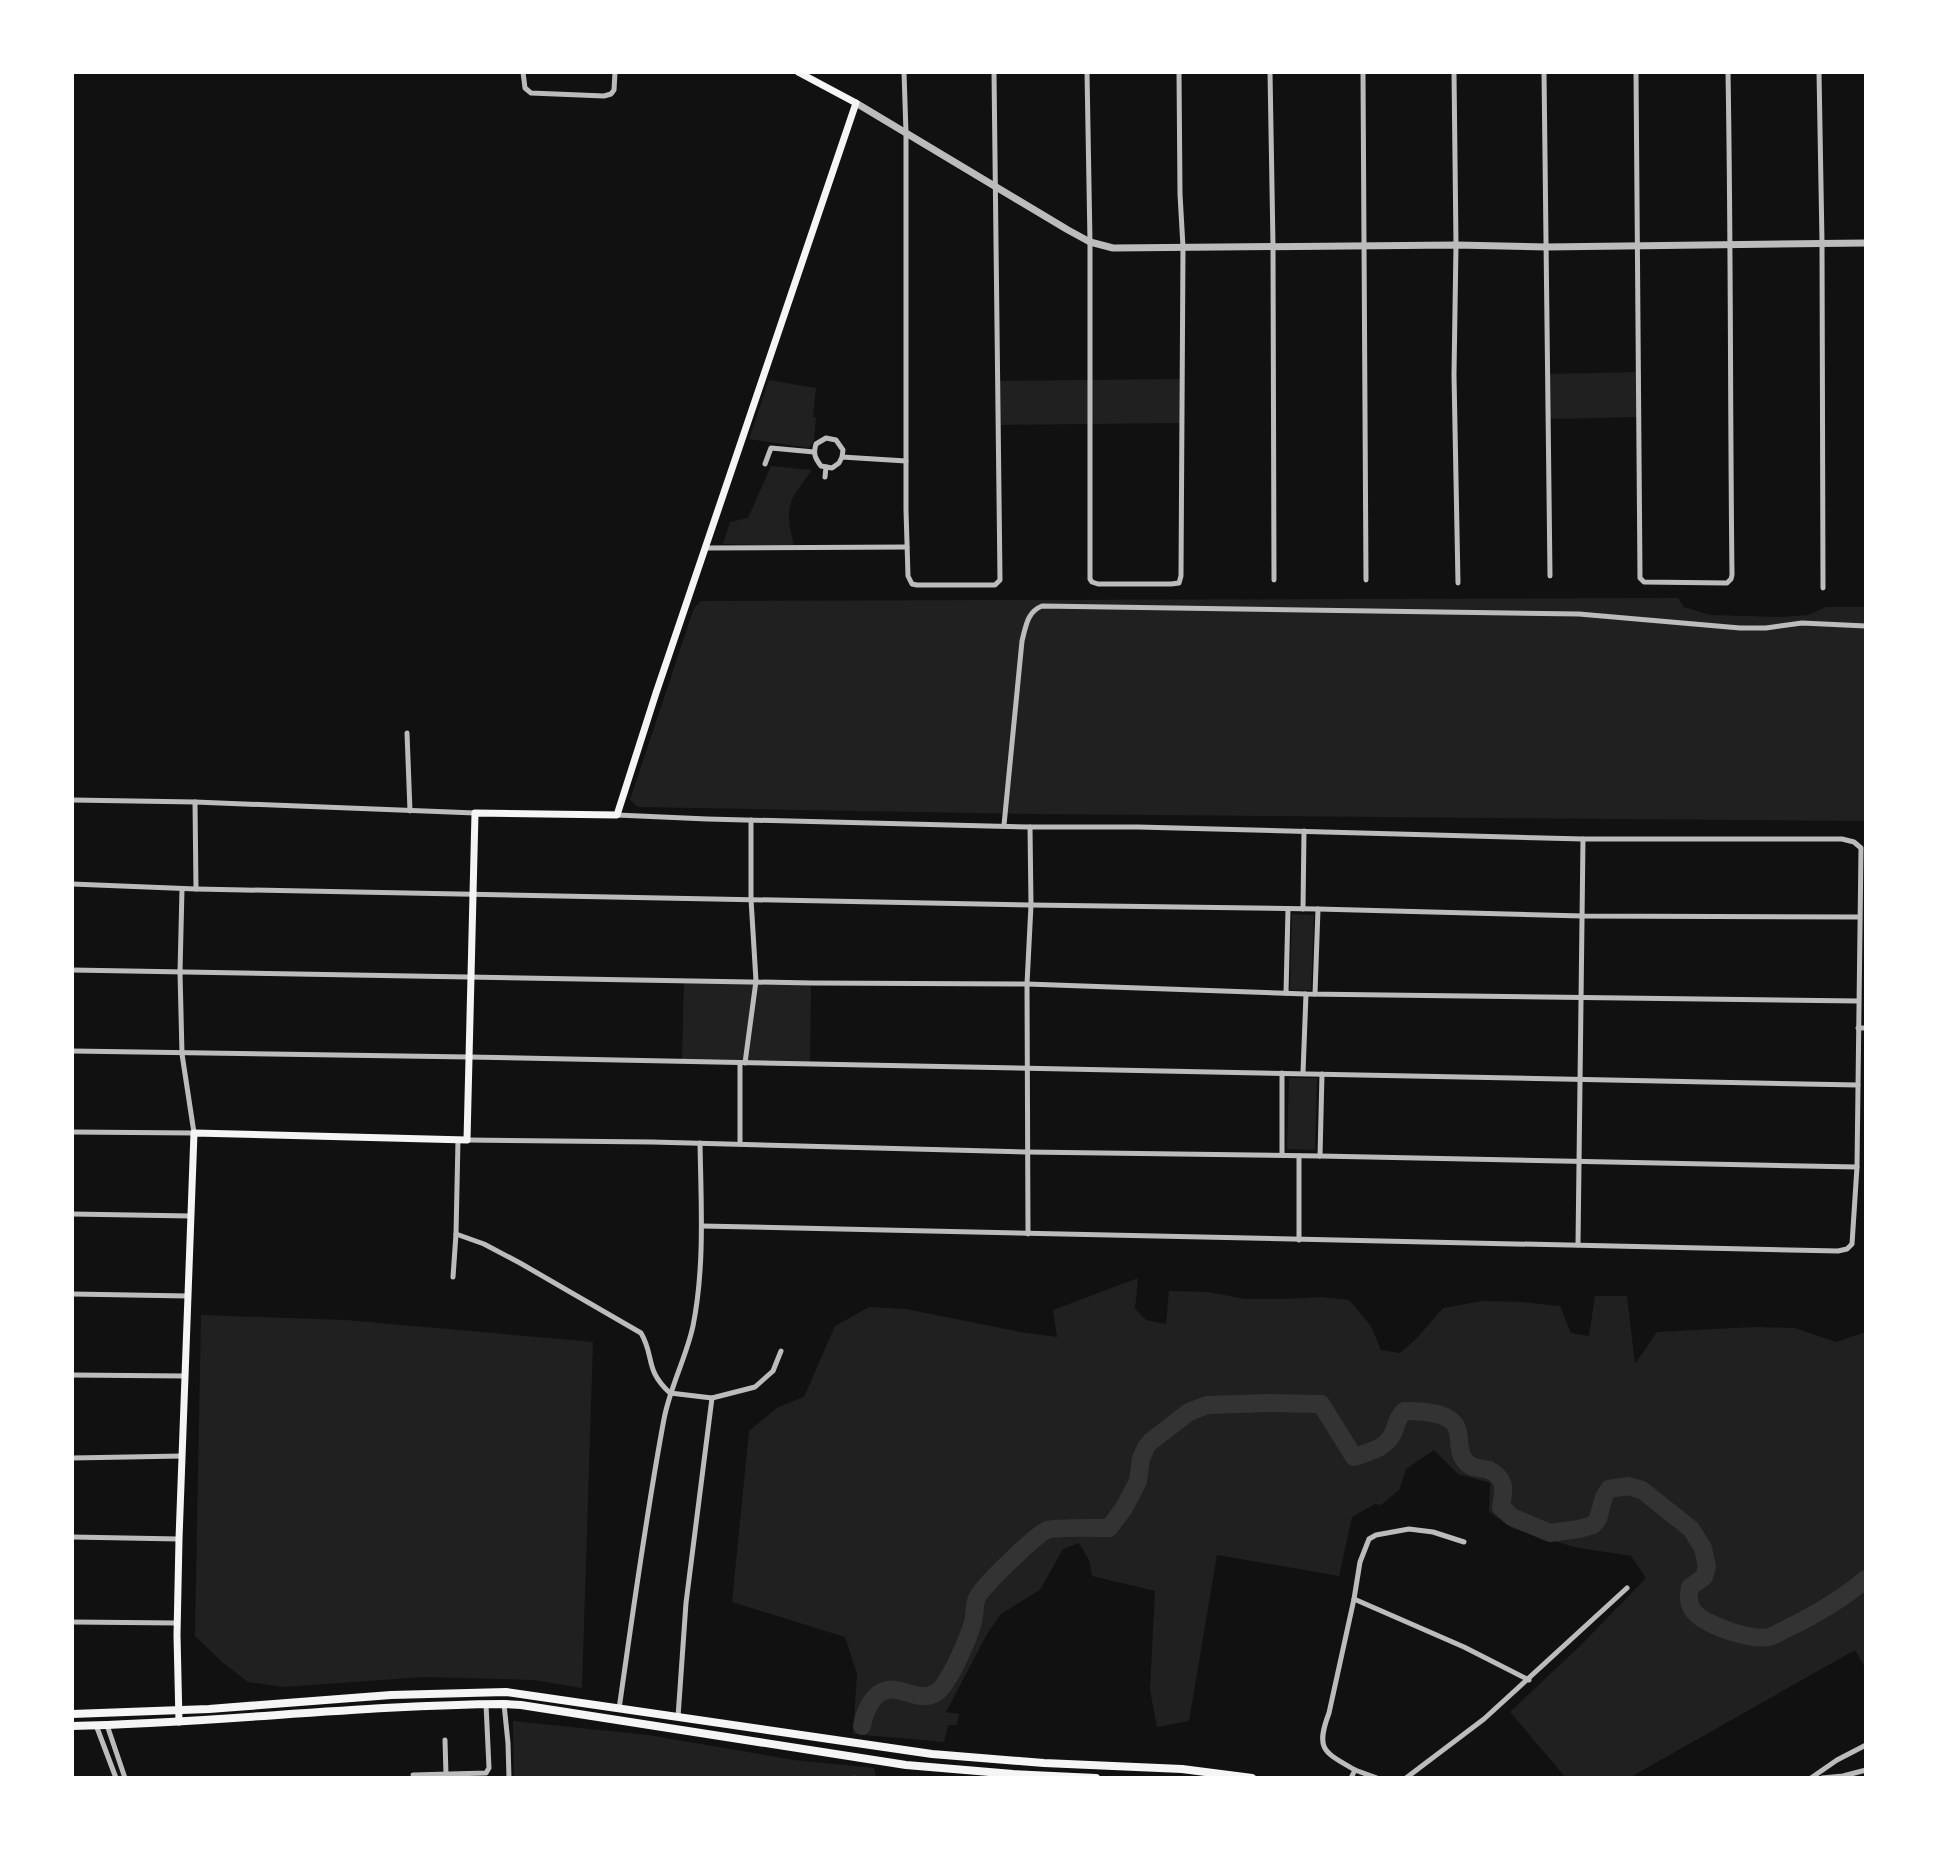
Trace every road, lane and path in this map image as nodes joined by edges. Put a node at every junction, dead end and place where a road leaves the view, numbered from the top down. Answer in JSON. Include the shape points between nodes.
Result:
{"nodes":[{"id":1,"x":523,"y":72,"type":"edge"},
{"id":2,"x":615,"y":72,"type":"edge"},
{"id":3,"x":798,"y":72,"type":"edge"},
{"id":4,"x":904,"y":72,"type":"edge"},
{"id":5,"x":994,"y":72,"type":"edge"},
{"id":6,"x":1087,"y":72,"type":"edge"},
{"id":7,"x":1179,"y":72,"type":"edge"},
{"id":8,"x":1270,"y":72,"type":"edge"},
{"id":9,"x":1363,"y":72,"type":"edge"},
{"id":10,"x":1454,"y":72,"type":"edge"},
{"id":11,"x":1544,"y":72,"type":"edge"},
{"id":12,"x":1636,"y":72,"type":"edge"},
{"id":13,"x":1728,"y":72,"type":"edge"},
{"id":14,"x":1819,"y":72,"type":"edge"},
{"id":15,"x":810,"y":76,"type":"edge"},
{"id":16,"x":856,"y":103,"type":"junction"},
{"id":17,"x":906,"y":133,"type":"junction"},
{"id":18,"x":995,"y":187,"type":"junction"},
{"id":19,"x":1090,"y":242,"type":"junction"},
{"id":20,"x":1822,"y":242,"type":"junction"},
{"id":21,"x":1866,"y":243,"type":"edge"},
{"id":22,"x":1731,"y":244,"type":"junction"},
{"id":23,"x":1273,"y":245,"type":"junction"},
{"id":24,"x":1456,"y":245,"type":"junction"},
{"id":25,"x":1365,"y":246,"type":"junction"},
{"id":26,"x":1638,"y":246,"type":"junction"},
{"id":27,"x":1183,"y":247,"type":"junction"},
{"id":28,"x":1546,"y":247,"type":"junction"},
{"id":29,"x":814,"y":452,"type":"junction"},
{"id":30,"x":842,"y":457,"type":"junction"},
{"id":31,"x":906,"y":461,"type":"junction"},
{"id":32,"x":765,"y":464,"type":"dead end"},
{"id":33,"x":826,"y":467,"type":"junction"},
{"id":34,"x":825,"y":477,"type":"dead end"},
{"id":35,"x":907,"y":547,"type":"junction"},
{"id":36,"x":705,"y":548,"type":"junction"},
{"id":37,"x":1550,"y":576,"type":"dead end"},
{"id":38,"x":1274,"y":580,"type":"dead end"},
{"id":39,"x":1366,"y":580,"type":"dead end"},
{"id":40,"x":1458,"y":583,"type":"dead end"},
{"id":41,"x":1823,"y":588,"type":"dead end"},
{"id":42,"x":1866,"y":626,"type":"edge"},
{"id":43,"x":407,"y":733,"type":"dead end"},
{"id":44,"x":72,"y":800,"type":"edge"},
{"id":45,"x":195,"y":802,"type":"junction"},
{"id":46,"x":410,"y":811,"type":"junction"},
{"id":47,"x":475,"y":813,"type":"junction"},
{"id":48,"x":617,"y":815,"type":"junction"},
{"id":49,"x":751,"y":820,"type":"junction"},
{"id":50,"x":1004,"y":825,"type":"junction"},
{"id":51,"x":1030,"y":827,"type":"junction"},
{"id":52,"x":1304,"y":831,"type":"junction"},
{"id":53,"x":1583,"y":839,"type":"junction"},
{"id":54,"x":72,"y":884,"type":"edge"},
{"id":55,"x":182,"y":889,"type":"junction"},
{"id":56,"x":196,"y":889,"type":"junction"},
{"id":57,"x":472,"y":895,"type":"junction"},
{"id":58,"x":751,"y":899,"type":"junction"},
{"id":59,"x":1031,"y":905,"type":"junction"},
{"id":60,"x":1288,"y":909,"type":"junction"},
{"id":61,"x":1303,"y":909,"type":"junction"},
{"id":62,"x":1318,"y":909,"type":"junction"},
{"id":63,"x":1583,"y":916,"type":"junction"},
{"id":64,"x":1859,"y":917,"type":"junction"},
{"id":65,"x":72,"y":970,"type":"edge"},
{"id":66,"x":180,"y":972,"type":"junction"},
{"id":67,"x":471,"y":976,"type":"junction"},
{"id":68,"x":756,"y":981,"type":"junction"},
{"id":69,"x":1027,"y":984,"type":"junction"},
{"id":70,"x":1286,"y":993,"type":"junction"},
{"id":71,"x":1306,"y":994,"type":"junction"},
{"id":72,"x":1315,"y":994,"type":"junction"},
{"id":73,"x":1581,"y":998,"type":"junction"},
{"id":74,"x":1858,"y":1001,"type":"junction"},
{"id":75,"x":1858,"y":1028,"type":"junction"},
{"id":76,"x":1866,"y":1028,"type":"edge"},
{"id":77,"x":72,"y":1051,"type":"edge"},
{"id":78,"x":182,"y":1054,"type":"junction"},
{"id":79,"x":469,"y":1057,"type":"junction"},
{"id":80,"x":742,"y":1063,"type":"junction"},
{"id":81,"x":1028,"y":1067,"type":"junction"},
{"id":82,"x":1282,"y":1073,"type":"junction"},
{"id":83,"x":1303,"y":1073,"type":"junction"},
{"id":84,"x":1322,"y":1074,"type":"junction"},
{"id":85,"x":1580,"y":1079,"type":"junction"},
{"id":86,"x":1858,"y":1085,"type":"junction"},
{"id":87,"x":72,"y":1132,"type":"edge"},
{"id":88,"x":194,"y":1133,"type":"junction"},
{"id":89,"x":463,"y":1140,"type":"junction"},
{"id":90,"x":700,"y":1143,"type":"junction"},
{"id":91,"x":740,"y":1144,"type":"junction"},
{"id":92,"x":1027,"y":1152,"type":"junction"},
{"id":93,"x":1282,"y":1155,"type":"junction"},
{"id":94,"x":1299,"y":1156,"type":"junction"},
{"id":95,"x":1320,"y":1156,"type":"junction"},
{"id":96,"x":1580,"y":1161,"type":"junction"},
{"id":97,"x":1857,"y":1167,"type":"junction"},
{"id":98,"x":72,"y":1214,"type":"edge"},
{"id":99,"x":191,"y":1216,"type":"junction"},
{"id":100,"x":702,"y":1226,"type":"junction"},
{"id":101,"x":456,"y":1234,"type":"junction"},
{"id":102,"x":1028,"y":1234,"type":"junction"},
{"id":103,"x":1299,"y":1240,"type":"junction"},
{"id":104,"x":1578,"y":1245,"type":"junction"},
{"id":105,"x":453,"y":1277,"type":"dead end"},
{"id":106,"x":72,"y":1294,"type":"edge"},
{"id":107,"x":188,"y":1296,"type":"junction"},
{"id":108,"x":781,"y":1351,"type":"dead end"},
{"id":109,"x":72,"y":1375,"type":"edge"},
{"id":110,"x":184,"y":1376,"type":"junction"},
{"id":111,"x":670,"y":1393,"type":"junction"},
{"id":112,"x":712,"y":1398,"type":"junction"},
{"id":113,"x":182,"y":1456,"type":"junction"},
{"id":114,"x":72,"y":1458,"type":"edge"},
{"id":115,"x":72,"y":1537,"type":"edge"},
{"id":116,"x":179,"y":1539,"type":"junction"},
{"id":117,"x":1464,"y":1542,"type":"dead end"},
{"id":118,"x":1627,"y":1588,"type":"dead end"},
{"id":119,"x":1354,"y":1599,"type":"junction"},
{"id":120,"x":72,"y":1622,"type":"edge"},
{"id":121,"x":177,"y":1623,"type":"junction"},
{"id":122,"x":1529,"y":1680,"type":"junction"},
{"id":123,"x":486,"y":1704,"type":"junction"},
{"id":124,"x":504,"y":1704,"type":"junction"},
{"id":125,"x":619,"y":1709,"type":"junction"},
{"id":126,"x":179,"y":1711,"type":"junction"},
{"id":127,"x":72,"y":1714,"type":"edge"},
{"id":128,"x":678,"y":1718,"type":"junction"},
{"id":129,"x":179,"y":1722,"type":"junction"},
{"id":130,"x":96,"y":1725,"type":"junction"},
{"id":131,"x":107,"y":1725,"type":"junction"},
{"id":132,"x":72,"y":1726,"type":"edge"},
{"id":133,"x":445,"y":1740,"type":"dead end"},
{"id":134,"x":1866,"y":1745,"type":"edge"},
{"id":135,"x":1355,"y":1770,"type":"junction"},
{"id":136,"x":1866,"y":1770,"type":"edge"},
{"id":137,"x":413,"y":1775,"type":"dead end"},
{"id":138,"x":446,"y":1775,"type":"junction"},
{"id":139,"x":116,"y":1778,"type":"edge"},
{"id":140,"x":125,"y":1778,"type":"edge"},
{"id":141,"x":509,"y":1778,"type":"edge"},
{"id":142,"x":1096,"y":1778,"type":"edge"},
{"id":143,"x":1252,"y":1778,"type":"edge"},
{"id":144,"x":1351,"y":1778,"type":"edge"},
{"id":145,"x":1377,"y":1778,"type":"edge"},
{"id":146,"x":1406,"y":1778,"type":"edge"},
{"id":147,"x":1811,"y":1778,"type":"edge"},
{"id":148,"x":1822,"y":1778,"type":"edge"}],
"edges":[{"from":1,"to":2,"type":"street","via":[[527,91],[534,93],[609,95]]},
{"from":3,"to":15,"type":"main road"},
{"from":4,"to":17,"type":"street"},
{"from":5,"to":18,"type":"street"},
{"from":6,"to":19,"type":"street"},
{"from":7,"to":27,"type":"street"},
{"from":8,"to":23,"type":"street"},
{"from":9,"to":25,"type":"street"},
{"from":10,"to":24,"type":"street"},
{"from":11,"to":28,"type":"street"},
{"from":12,"to":26,"type":"street"},
{"from":13,"to":22,"type":"street"},
{"from":14,"to":20,"type":"street"},
{"from":15,"to":16,"type":"main road"},
{"from":16,"to":17,"type":"street"},
{"from":16,"to":36,"type":"main road"},
{"from":17,"to":18,"type":"street"},
{"from":17,"to":31,"type":"street"},
{"from":18,"to":19,"type":"street"},
{"from":18,"to":35,"type":"street","via":[[1000,580],[913,585]]},
{"from":19,"to":27,"type":"street","via":[[1113,248]]},
{"from":19,"to":27,"type":"street","via":[[1090,581],[1098,584],[1171,584],[1179,583],[1181,576]]},
{"from":20,"to":21,"type":"street"},
{"from":20,"to":22,"type":"street"},
{"from":20,"to":41,"type":"street"},
{"from":22,"to":26,"type":"street"},
{"from":22,"to":26,"type":"street","via":[[1731,579],[1710,584],[1640,578]]},
{"from":23,"to":25,"type":"street"},
{"from":23,"to":27,"type":"street"},
{"from":23,"to":38,"type":"street"},
{"from":24,"to":25,"type":"street"},
{"from":24,"to":28,"type":"street"},
{"from":24,"to":40,"type":"street"},
{"from":25,"to":39,"type":"street"},
{"from":26,"to":28,"type":"street"},
{"from":28,"to":37,"type":"street"},
{"from":29,"to":30,"type":"street","via":[[826,438],[836,440]]},
{"from":29,"to":32,"type":"street","via":[[771,448]]},
{"from":29,"to":33,"type":"street"},
{"from":30,"to":31,"type":"street"},
{"from":30,"to":33,"type":"street","via":[[832,468]]},
{"from":31,"to":35,"type":"street"},
{"from":33,"to":34,"type":"street"},
{"from":35,"to":36,"type":"street"},
{"from":36,"to":48,"type":"main road"},
{"from":42,"to":50,"type":"street","via":[[1802,623],[1740,628],[1579,614],[1042,606],[1029,617],[1022,641]]},
{"from":43,"to":46,"type":"street"},
{"from":44,"to":45,"type":"street"},
{"from":45,"to":46,"type":"street"},
{"from":45,"to":56,"type":"street"},
{"from":46,"to":47,"type":"street"},
{"from":47,"to":48,"type":"main road"},
{"from":47,"to":57,"type":"main road"},
{"from":48,"to":49,"type":"street"},
{"from":49,"to":50,"type":"street"},
{"from":49,"to":58,"type":"street"},
{"from":50,"to":51,"type":"street"},
{"from":51,"to":52,"type":"street"},
{"from":51,"to":59,"type":"street"},
{"from":52,"to":53,"type":"street"},
{"from":52,"to":61,"type":"street"},
{"from":53,"to":63,"type":"street"},
{"from":53,"to":64,"type":"street","via":[[1854,842],[1861,848]]},
{"from":54,"to":55,"type":"street"},
{"from":55,"to":56,"type":"street"},
{"from":55,"to":66,"type":"street"},
{"from":56,"to":57,"type":"street"},
{"from":57,"to":58,"type":"street"},
{"from":57,"to":67,"type":"main road"},
{"from":58,"to":59,"type":"street"},
{"from":58,"to":68,"type":"street"},
{"from":59,"to":60,"type":"street"},
{"from":59,"to":69,"type":"street"},
{"from":60,"to":61,"type":"street"},
{"from":60,"to":70,"type":"street"},
{"from":61,"to":62,"type":"street"},
{"from":62,"to":63,"type":"street"},
{"from":62,"to":72,"type":"street"},
{"from":63,"to":64,"type":"street"},
{"from":63,"to":73,"type":"street"},
{"from":64,"to":74,"type":"street"},
{"from":65,"to":66,"type":"street"},
{"from":66,"to":67,"type":"street"},
{"from":66,"to":78,"type":"street"},
{"from":67,"to":68,"type":"street"},
{"from":67,"to":79,"type":"main road"},
{"from":68,"to":69,"type":"street"},
{"from":68,"to":80,"type":"street"},
{"from":69,"to":70,"type":"street"},
{"from":69,"to":81,"type":"street"},
{"from":70,"to":71,"type":"street"},
{"from":71,"to":72,"type":"street"},
{"from":71,"to":83,"type":"street"},
{"from":72,"to":73,"type":"street"},
{"from":73,"to":74,"type":"street"},
{"from":73,"to":85,"type":"street"},
{"from":74,"to":75,"type":"street"},
{"from":75,"to":76,"type":"street"},
{"from":75,"to":86,"type":"street"},
{"from":77,"to":78,"type":"street"},
{"from":78,"to":79,"type":"street"},
{"from":78,"to":88,"type":"street"},
{"from":79,"to":80,"type":"street"},
{"from":79,"to":89,"type":"main road"},
{"from":80,"to":81,"type":"street"},
{"from":80,"to":91,"type":"street"},
{"from":81,"to":82,"type":"street"},
{"from":81,"to":92,"type":"street"},
{"from":82,"to":83,"type":"street"},
{"from":82,"to":93,"type":"street"},
{"from":83,"to":84,"type":"street"},
{"from":84,"to":85,"type":"street"},
{"from":84,"to":95,"type":"street"},
{"from":85,"to":86,"type":"street"},
{"from":85,"to":96,"type":"street"},
{"from":86,"to":97,"type":"street"},
{"from":87,"to":88,"type":"street"},
{"from":88,"to":89,"type":"main road"},
{"from":88,"to":99,"type":"main road"},
{"from":89,"to":90,"type":"street"},
{"from":89,"to":101,"type":"street"},
{"from":90,"to":91,"type":"street"},
{"from":90,"to":100,"type":"street"},
{"from":91,"to":92,"type":"street"},
{"from":92,"to":93,"type":"street"},
{"from":92,"to":102,"type":"street"},
{"from":93,"to":94,"type":"street"},
{"from":94,"to":95,"type":"street"},
{"from":94,"to":103,"type":"street"},
{"from":95,"to":96,"type":"street"},
{"from":96,"to":97,"type":"street"},
{"from":96,"to":104,"type":"street"},
{"from":97,"to":104,"type":"street","via":[[1852,1244],[1847,1249]]},
{"from":98,"to":99,"type":"street"},
{"from":99,"to":107,"type":"main road"},
{"from":100,"to":102,"type":"street"},
{"from":100,"to":111,"type":"street","via":[[696,1311]]},
{"from":101,"to":105,"type":"street"},
{"from":101,"to":111,"type":"street","via":[[520,1263],[641,1333],[652,1370]]},
{"from":102,"to":103,"type":"street"},
{"from":103,"to":104,"type":"street"},
{"from":106,"to":107,"type":"street"},
{"from":107,"to":110,"type":"main road"},
{"from":108,"to":112,"type":"street","via":[[773,1371],[755,1387]]},
{"from":109,"to":110,"type":"street"},
{"from":110,"to":113,"type":"main road"},
{"from":111,"to":112,"type":"street"},
{"from":111,"to":125,"type":"street"},
{"from":112,"to":128,"type":"street","via":[[686,1603]]},
{"from":113,"to":114,"type":"street"},
{"from":113,"to":116,"type":"main road"},
{"from":115,"to":116,"type":"street"},
{"from":116,"to":121,"type":"main road"},
{"from":117,"to":119,"type":"street","via":[[1409,1529],[1376,1535],[1366,1544]]},
{"from":118,"to":122,"type":"street"},
{"from":119,"to":122,"type":"street"},
{"from":119,"to":135,"type":"street","via":[[1322,1741],[1329,1755]]},
{"from":120,"to":121,"type":"street"},
{"from":121,"to":126,"type":"main road"},
{"from":122,"to":146,"type":"street"},
{"from":123,"to":124,"type":"main road"},
{"from":123,"to":129,"type":"main road"},
{"from":123,"to":138,"type":"street","via":[[489,1768],[486,1773]]},
{"from":124,"to":141,"type":"street"},
{"from":124,"to":142,"type":"main road","via":[[906,1765]]},
{"from":125,"to":126,"type":"main road","via":[[506,1692],[377,1695]]},
{"from":125,"to":128,"type":"main road"},
{"from":126,"to":127,"type":"main road"},
{"from":126,"to":129,"type":"main road"},
{"from":128,"to":143,"type":"main road","via":[[932,1754]]},
{"from":129,"to":131,"type":"main road"},
{"from":130,"to":131,"type":"main road"},
{"from":130,"to":132,"type":"main road"},
{"from":130,"to":139,"type":"street"},
{"from":131,"to":140,"type":"street"},
{"from":133,"to":138,"type":"street"},
{"from":134,"to":147,"type":"street"},
{"from":135,"to":144,"type":"street"},
{"from":135,"to":145,"type":"street"},
{"from":136,"to":148,"type":"street"},
{"from":137,"to":138,"type":"street"}]}
